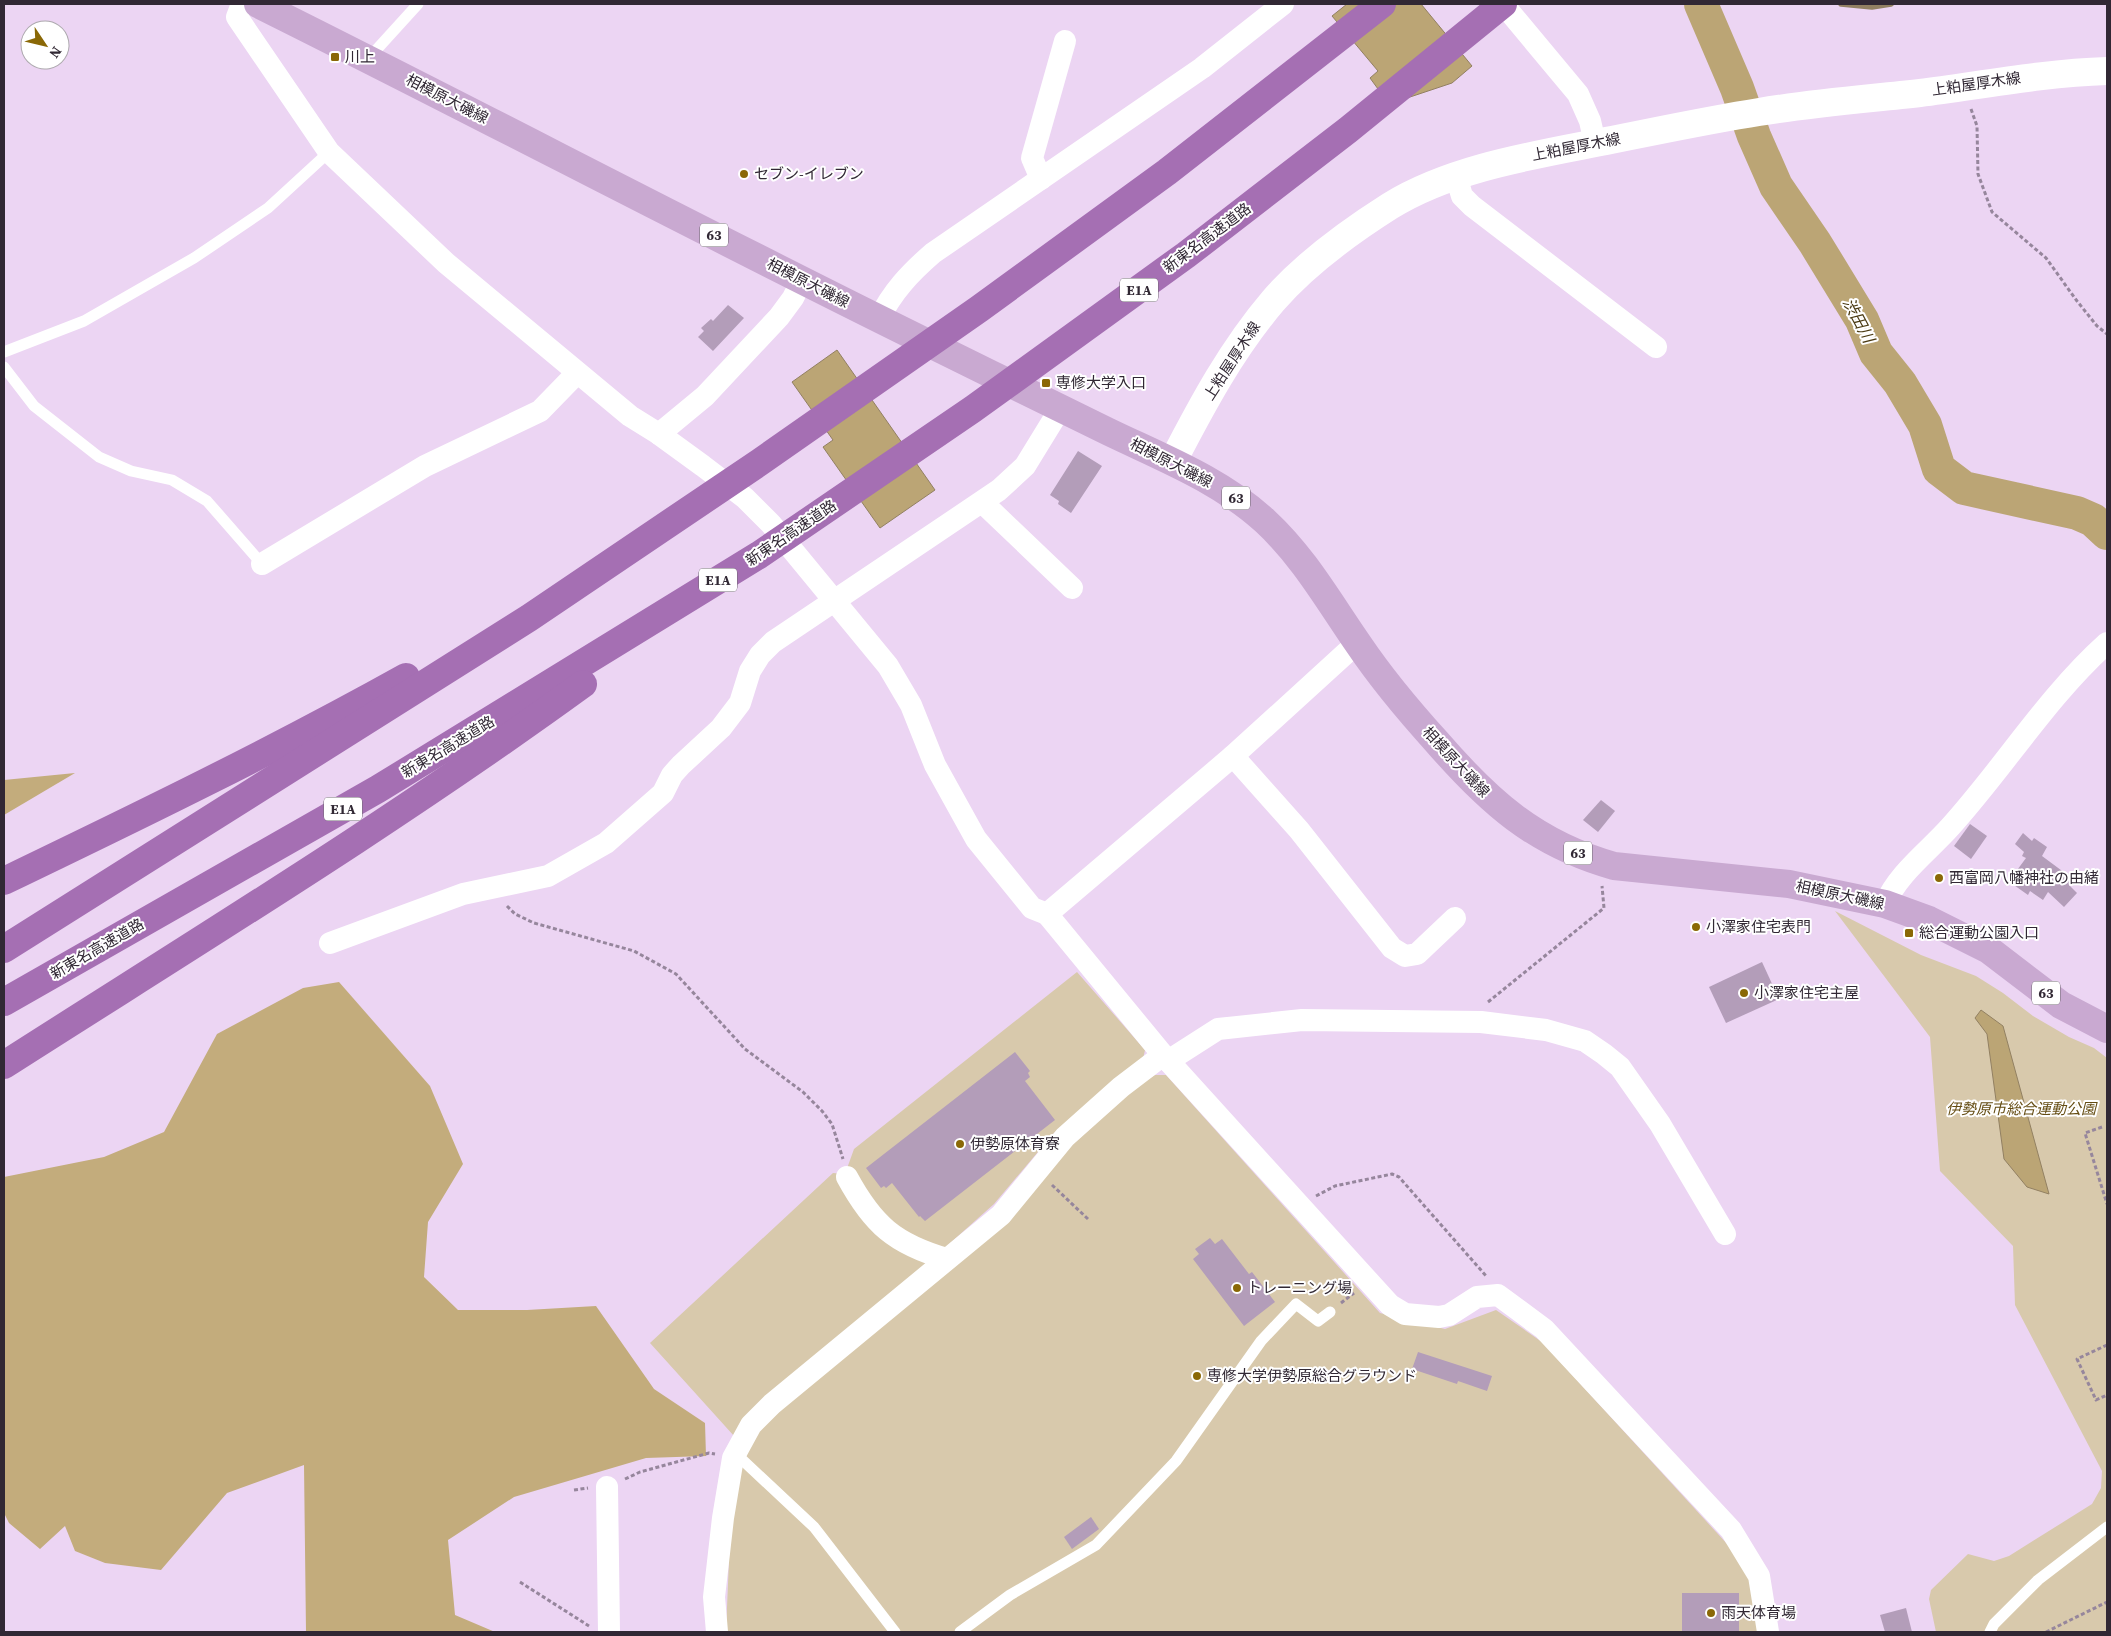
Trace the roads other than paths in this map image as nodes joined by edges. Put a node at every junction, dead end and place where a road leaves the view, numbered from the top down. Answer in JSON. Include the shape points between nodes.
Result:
{"nodes":[{"id":1,"x":242,"y":4,"type":"edge"},
{"id":2,"x":258,"y":4,"type":"edge"},
{"id":3,"x":418,"y":4,"type":"edge"},
{"id":4,"x":1283,"y":4,"type":"edge"},
{"id":5,"x":1382,"y":4,"type":"edge"},
{"id":6,"x":1503,"y":4,"type":"edge"},
{"id":7,"x":1065,"y":41,"type":"dead end"},
{"id":8,"x":368,"y":59,"type":"junction"},
{"id":9,"x":2107,"y":71,"type":"edge"},
{"id":10,"x":1595,"y":143,"type":"junction"},
{"id":11,"x":330,"y":152,"type":"junction"},
{"id":12,"x":1456,"y":176,"type":"junction"},
{"id":13,"x":1041,"y":179,"type":"junction"},
{"id":14,"x":802,"y":280,"type":"junction"},
{"id":15,"x":878,"y":319,"type":"junction"},
{"id":16,"x":1656,"y":346,"type":"dead end"},
{"id":17,"x":4,"y":352,"type":"edge"},
{"id":18,"x":4,"y":368,"type":"edge"},
{"id":19,"x":577,"y":373,"type":"junction"},
{"id":20,"x":1060,"y":408,"type":"junction"},
{"id":21,"x":659,"y":434,"type":"junction"},
{"id":22,"x":1173,"y":461,"type":"junction"},
{"id":23,"x":982,"y":502,"type":"junction"},
{"id":24,"x":636,"y":541,"type":"junction"},
{"id":25,"x":262,"y":564,"type":"joint"},
{"id":26,"x":1061,"y":585,"type":"dead end"},
{"id":27,"x":834,"y":601,"type":"junction"},
{"id":28,"x":680,"y":608,"type":"junction"},
{"id":29,"x":1357,"y":643,"type":"junction"},
{"id":30,"x":2107,"y":643,"type":"edge"},
{"id":31,"x":1233,"y":756,"type":"junction"},
{"id":32,"x":4,"y":881,"type":"edge"},
{"id":33,"x":1885,"y":904,"type":"junction"},
{"id":34,"x":1047,"y":914,"type":"junction"},
{"id":35,"x":1455,"y":918,"type":"dead end"},
{"id":36,"x":330,"y":943,"type":"dead end"},
{"id":37,"x":4,"y":949,"type":"edge"},
{"id":38,"x":4,"y":1002,"type":"edge"},
{"id":39,"x":2107,"y":1029,"type":"edge"},
{"id":40,"x":1166,"y":1058,"type":"junction"},
{"id":41,"x":4,"y":1065,"type":"edge"},
{"id":42,"x":847,"y":1177,"type":"road end"},
{"id":43,"x":1725,"y":1234,"type":"dead end"},
{"id":44,"x":947,"y":1259,"type":"junction"},
{"id":45,"x":1330,"y":1312,"type":"road end"},
{"id":46,"x":734,"y":1456,"type":"junction"},
{"id":47,"x":607,"y":1487,"type":"road end"},
{"id":48,"x":2107,"y":1527,"type":"edge"},
{"id":49,"x":609,"y":1631,"type":"edge"},
{"id":50,"x":717,"y":1632,"type":"edge"},
{"id":51,"x":896,"y":1632,"type":"edge"},
{"id":52,"x":960,"y":1632,"type":"edge"},
{"id":53,"x":1768,"y":1632,"type":"edge"},
{"id":54,"x":1990,"y":1632,"type":"edge"}],
"edges":[{"from":1,"to":11,"type":"street","via":[[238,16]]},
{"from":2,"to":8,"type":"main road","name":"相模原大磯線","number":"63"},
{"from":3,"to":8,"type":"lane"},
{"from":4,"to":13,"type":"street","via":[[1202,68]]},
{"from":5,"to":24,"type":"highway","via":[[1167,172],[979,309],[760,462],[678,510]]},
{"from":6,"to":10,"type":"street","via":[[1578,94]]},
{"from":6,"to":28,"type":"highway","name":"新東名高速道路","number":"E1A","via":[[1348,130],[1186,255],[973,409]]},
{"from":7,"to":13,"type":"street","via":[[1032,158]]},
{"from":8,"to":14,"type":"main road","name":"相模原大磯線","number":"63"},
{"from":9,"to":10,"type":"main road","name":"上粕屋厚木線","via":[[2033,76],[1763,111]]},
{"from":10,"to":12,"type":"main road","name":"上粕屋厚木線","via":[[1528,156]]},
{"from":11,"to":17,"type":"lane","via":[[268,208],[194,258],[84,321]]},
{"from":11,"to":19,"type":"street","via":[[446,263]]},
{"from":12,"to":16,"type":"street","via":[[1462,196],[1472,206]]},
{"from":12,"to":22,"type":"main road","name":"上粕屋厚木線","via":[[1392,205],[1368,221],[1313,263],[1274,300],[1238,346]]},
{"from":13,"to":15,"type":"street","via":[[926,259],[888,300]]},
{"from":14,"to":15,"type":"main road","name":"相模原大磯線","number":"63"},
{"from":14,"to":21,"type":"street","via":[[778,317],[705,396]]},
{"from":15,"to":20,"type":"main road","name":"相模原大磯線","number":"63"},
{"from":18,"to":25,"type":"lane","via":[[34,406],[99,456],[131,471],[172,480],[207,501]]},
{"from":19,"to":21,"type":"street","via":[[630,416]]},
{"from":19,"to":25,"type":"street","via":[[540,411],[425,466]]},
{"from":20,"to":22,"type":"main road","name":"相模原大磯線","number":"63"},
{"from":20,"to":23,"type":"street","via":[[1025,466]]},
{"from":21,"to":27,"type":"street","via":[[745,498],[771,524]]},
{"from":22,"to":29,"type":"main road","name":"相模原大磯線","number":"63","via":[[1224,489],[1262,517],[1291,546]]},
{"from":23,"to":26,"type":"street"},
{"from":23,"to":27,"type":"street"},
{"from":24,"to":32,"type":"highway","via":[[401,679],[278,745]]},
{"from":24,"to":37,"type":"highway","via":[[420,687]]},
{"from":27,"to":34,"type":"street","via":[[888,666],[911,705],[935,765],[976,839],[1032,908]]},
{"from":27,"to":36,"type":"street","via":[[773,642],[760,655],[750,671],[740,703],[722,728],[680,765],[662,793],[606,843],[548,876],[463,894]]},
{"from":28,"to":38,"type":"highway","name":"新東名高速道路","number":"E1A","via":[[378,789]]},
{"from":28,"to":41,"type":"highway","via":[[448,779]]},
{"from":29,"to":31,"type":"street"},
{"from":29,"to":33,"type":"main road","name":"相模原大磯線","number":"63","via":[[1385,682],[1470,780],[1502,810],[1548,840],[1600,862],[1653,871],[1790,884]]},
{"from":30,"to":33,"type":"street","via":[[2052,700],[1951,826],[1892,888]]},
{"from":31,"to":34,"type":"street"},
{"from":31,"to":35,"type":"street","via":[[1300,830],[1392,948],[1405,956],[1417,954]]},
{"from":33,"to":39,"type":"main road","name":"相模原大磯線","number":"63","via":[[1929,920],[1989,950],[2061,1005]]},
{"from":34,"to":40,"type":"street"},
{"from":40,"to":43,"type":"street","via":[[1218,1029],[1302,1020],[1481,1022],[1546,1030],[1584,1041],[1620,1068],[1660,1124]]},
{"from":40,"to":44,"type":"street","via":[[1121,1087],[1065,1137],[1001,1215]]},
{"from":40,"to":53,"type":"street","via":[[1390,1306],[1405,1314],[1439,1317],[1449,1315],[1476,1297],[1498,1295],[1544,1329],[1731,1530],[1759,1576]]},
{"from":42,"to":44,"type":"street","via":[[877,1222],[906,1245]]},
{"from":44,"to":46,"type":"street","via":[[772,1404],[751,1424]]},
{"from":45,"to":52,"type":"lane","via":[[1318,1321],[1296,1304],[1261,1340],[1176,1461],[1096,1545],[1010,1595]]},
{"from":46,"to":50,"type":"street","via":[[714,1596]]},
{"from":46,"to":51,"type":"lane","via":[[814,1527]]},
{"from":47,"to":49,"type":"street"},
{"from":48,"to":54,"type":"lane","via":[[2038,1580]]}]}
